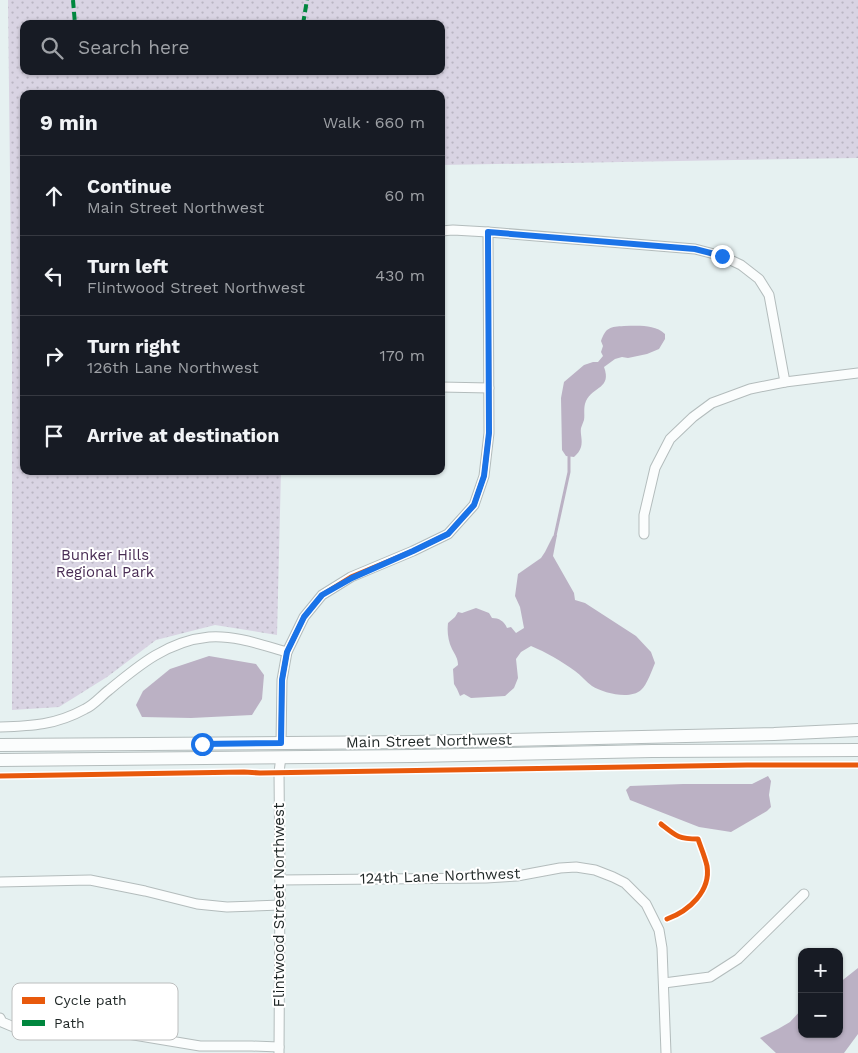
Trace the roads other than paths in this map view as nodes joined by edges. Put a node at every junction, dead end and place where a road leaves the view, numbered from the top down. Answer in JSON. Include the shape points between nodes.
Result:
{"nodes":[{"id":1,"x":445,"y":231,"type":"edge"},
{"id":2,"x":488,"y":232,"type":"junction"},
{"id":3,"x":858,"y":373,"type":"edge"},
{"id":4,"x":785,"y":382,"type":"junction"},
{"id":5,"x":445,"y":388,"type":"edge"},
{"id":6,"x":489,"y":388,"type":"junction"},
{"id":7,"x":644,"y":534,"type":"dead end"},
{"id":8,"x":287,"y":652,"type":"junction"},
{"id":9,"x":0,"y":727,"type":"edge"},
{"id":10,"x":858,"y":730,"type":"edge"},
{"id":11,"x":281,"y":743,"type":"junction"},
{"id":12,"x":0,"y":745,"type":"edge"},
{"id":13,"x":858,"y":750,"type":"edge"},
{"id":14,"x":281,"y":757,"type":"junction"},
{"id":15,"x":0,"y":760,"type":"edge"},
{"id":16,"x":280,"y":880,"type":"junction"},
{"id":17,"x":0,"y":882,"type":"edge"},
{"id":18,"x":804,"y":894,"type":"dead end"},
{"id":19,"x":280,"y":905,"type":"junction"},
{"id":20,"x":664,"y":983,"type":"junction"},
{"id":21,"x":164,"y":1040,"type":"edge"},
{"id":22,"x":279,"y":1050,"type":"edge"},
{"id":23,"x":666,"y":1053,"type":"edge"}],
"edges":[{"from":1,"to":2,"type":"street"},
{"from":2,"to":4,"type":"street","via":[[695,249],[741,265],[759,280],[769,296]]},
{"from":2,"to":6,"type":"street"},
{"from":3,"to":4,"type":"street"},
{"from":4,"to":7,"type":"street","via":[[750,389],[712,403],[670,439],[656,468],[644,516]]},
{"from":5,"to":6,"type":"street"},
{"from":6,"to":8,"type":"street","via":[[485,469],[474,505],[448,534],[322,595],[304,617]]},
{"from":8,"to":9,"type":"street","via":[[230,638],[208,637],[182,643],[151,657],[86,709],[36,726]]},
{"from":8,"to":11,"type":"street","via":[[282,680]]},
{"from":10,"to":11,"type":"main road","name":"Main Street Northwest"},
{"from":11,"to":12,"type":"main road","name":"Main Street Northwest"},
{"from":13,"to":14,"type":"main road","name":"Main Street Northwest"},
{"from":14,"to":15,"type":"main road","name":"Main Street Northwest"},
{"from":14,"to":16,"type":"street","name":"Flintwood Street Northwest"},
{"from":16,"to":19,"type":"street","name":"Flintwood Street Northwest"},
{"from":16,"to":20,"type":"street","name":"124th Lane Northwest","via":[[486,878],[560,868],[595,870],[625,883],[646,904],[659,930]]},
{"from":17,"to":19,"type":"street","via":[[90,880],[197,904],[227,907]]},
{"from":18,"to":20,"type":"street","via":[[738,959],[710,977]]},
{"from":19,"to":22,"type":"street","name":"Flintwood Street Northwest"},
{"from":20,"to":23,"type":"street","name":"124th Lane Northwest"},
{"from":21,"to":22,"type":"street","via":[[200,1046],[252,1046]]}]}
